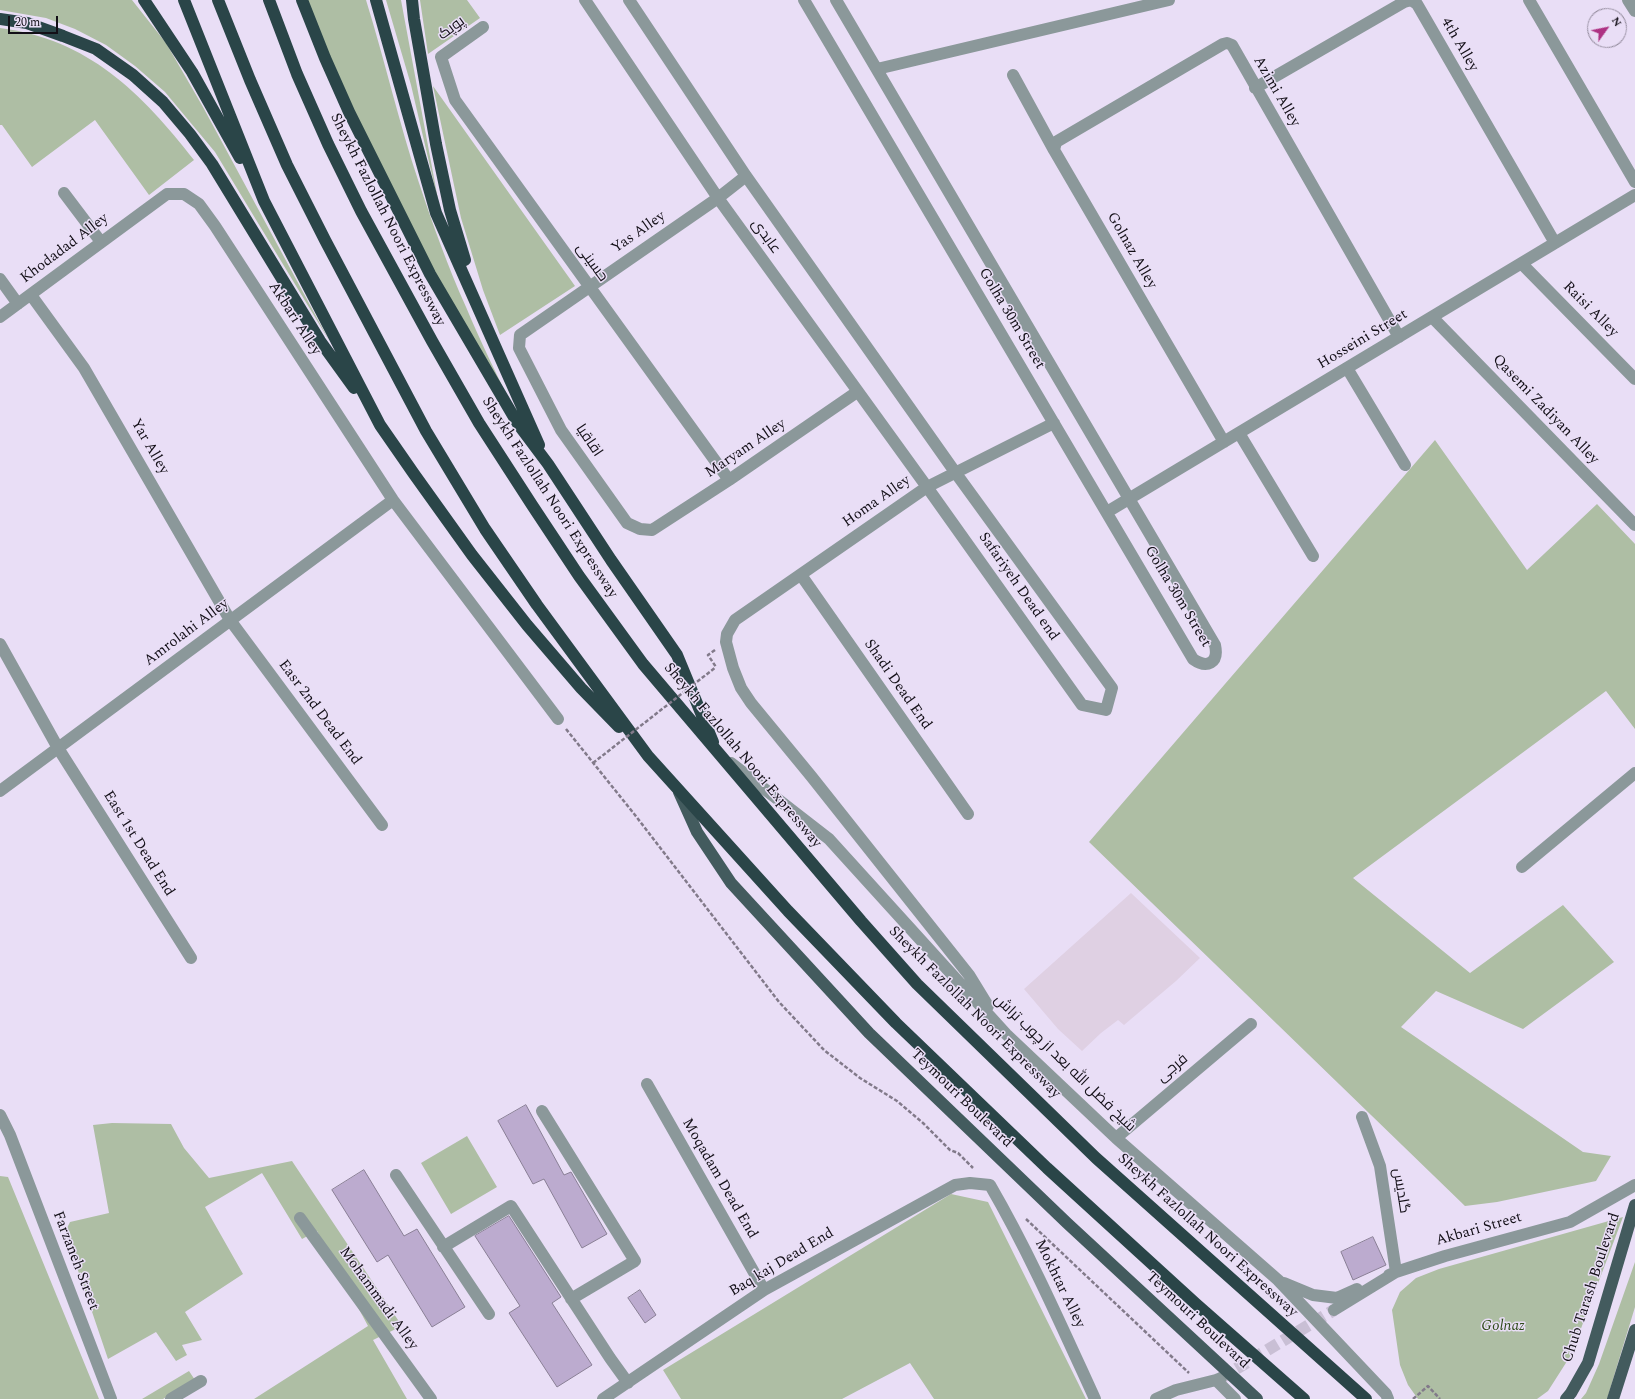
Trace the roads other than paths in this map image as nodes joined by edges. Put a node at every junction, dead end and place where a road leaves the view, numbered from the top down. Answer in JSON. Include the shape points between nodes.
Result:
{"nodes":[{"id":1,"x":144,"y":0,"type":"edge"},
{"id":2,"x":218,"y":0,"type":"edge"},
{"id":3,"x":269,"y":0,"type":"edge"},
{"id":4,"x":302,"y":0,"type":"edge"},
{"id":5,"x":376,"y":0,"type":"edge"},
{"id":6,"x":412,"y":0,"type":"edge"},
{"id":7,"x":585,"y":0,"type":"edge"},
{"id":8,"x":629,"y":0,"type":"edge"},
{"id":9,"x":804,"y":0,"type":"edge"},
{"id":10,"x":836,"y":0,"type":"edge"},
{"id":11,"x":1168,"y":0,"type":"edge"},
{"id":12,"x":1529,"y":0,"type":"edge"},
{"id":13,"x":1628,"y":0,"type":"edge"},
{"id":14,"x":185,"y":3,"type":"edge"},
{"id":15,"x":1635,"y":11,"type":"edge"},
{"id":16,"x":0,"y":19,"type":"edge"},
{"id":17,"x":483,"y":27,"type":"dead end"},
{"id":18,"x":441,"y":57,"type":"joint"},
{"id":19,"x":877,"y":69,"type":"junction"},
{"id":20,"x":1013,"y":75,"type":"dead end"},
{"id":21,"x":1255,"y":88,"type":"junction"},
{"id":22,"x":1054,"y":150,"type":"junction"},
{"id":23,"x":746,"y":176,"type":"junction"},
{"id":24,"x":1635,"y":182,"type":"edge"},
{"id":25,"x":64,"y":193,"type":"dead end"},
{"id":26,"x":1635,"y":195,"type":"edge"},
{"id":27,"x":718,"y":198,"type":"junction"},
{"id":28,"x":264,"y":201,"type":"junction"},
{"id":29,"x":148,"y":207,"type":"joint"},
{"id":30,"x":101,"y":242,"type":"junction"},
{"id":31,"x":1555,"y":244,"type":"junction"},
{"id":32,"x":1522,"y":264,"type":"junction"},
{"id":33,"x":0,"y":279,"type":"edge"},
{"id":34,"x":589,"y":288,"type":"junction"},
{"id":35,"x":31,"y":295,"type":"junction"},
{"id":36,"x":18,"y":304,"type":"junction"},
{"id":37,"x":477,"y":304,"type":"junction"},
{"id":38,"x":1432,"y":317,"type":"junction"},
{"id":39,"x":0,"y":318,"type":"edge"},
{"id":40,"x":1399,"y":337,"type":"junction"},
{"id":41,"x":519,"y":348,"type":"joint"},
{"id":42,"x":1347,"y":368,"type":"junction"},
{"id":43,"x":1635,"y":379,"type":"edge"},
{"id":44,"x":857,"y":392,"type":"junction"},
{"id":45,"x":1054,"y":423,"type":"junction"},
{"id":46,"x":380,"y":425,"type":"junction"},
{"id":47,"x":1239,"y":433,"type":"junction"},
{"id":48,"x":1224,"y":442,"type":"junction"},
{"id":49,"x":548,"y":464,"type":"junction"},
{"id":50,"x":1405,"y":465,"type":"dead end"},
{"id":51,"x":954,"y":472,"type":"junction"},
{"id":52,"x":729,"y":480,"type":"junction"},
{"id":53,"x":928,"y":487,"type":"junction"},
{"id":54,"x":1129,"y":499,"type":"junction"},
{"id":55,"x":393,"y":500,"type":"junction"},
{"id":56,"x":1107,"y":512,"type":"junction"},
{"id":57,"x":1635,"y":525,"type":"edge"},
{"id":58,"x":652,"y":530,"type":"joint"},
{"id":59,"x":1313,"y":556,"type":"dead end"},
{"id":60,"x":800,"y":575,"type":"junction"},
{"id":61,"x":230,"y":620,"type":"junction"},
{"id":62,"x":0,"y":644,"type":"edge"},
{"id":63,"x":558,"y":719,"type":"road end"},
{"id":64,"x":58,"y":748,"type":"junction"},
{"id":65,"x":717,"y":753,"type":"junction"},
{"id":66,"x":648,"y":756,"type":"junction"},
{"id":67,"x":1635,"y":773,"type":"edge"},
{"id":68,"x":0,"y":791,"type":"edge"},
{"id":69,"x":679,"y":792,"type":"junction"},
{"id":70,"x":968,"y":814,"type":"dead end"},
{"id":71,"x":382,"y":825,"type":"dead end"},
{"id":72,"x":1522,"y":867,"type":"dead end"},
{"id":73,"x":191,"y":958,"type":"dead end"},
{"id":74,"x":1251,"y":1024,"type":"dead end"},
{"id":75,"x":1006,"y":1034,"type":"junction"},
{"id":76,"x":647,"y":1084,"type":"dead end"},
{"id":77,"x":542,"y":1112,"type":"dead end"},
{"id":78,"x":0,"y":1115,"type":"edge"},
{"id":79,"x":1362,"y":1117,"type":"dead end"},
{"id":80,"x":5,"y":1138,"type":"edge"},
{"id":81,"x":1116,"y":1138,"type":"junction"},
{"id":82,"x":396,"y":1175,"type":"dead end"},
{"id":83,"x":1635,"y":1184,"type":"edge"},
{"id":84,"x":990,"y":1185,"type":"joint"},
{"id":85,"x":1635,"y":1205,"type":"edge"},
{"id":86,"x":300,"y":1218,"type":"dead end"},
{"id":87,"x":443,"y":1247,"type":"junction"},
{"id":88,"x":1396,"y":1272,"type":"junction"},
{"id":89,"x":1278,"y":1280,"type":"junction"},
{"id":90,"x":764,"y":1290,"type":"junction"},
{"id":91,"x":571,"y":1300,"type":"junction"},
{"id":92,"x":1334,"y":1310,"type":"tunnel mouth"},
{"id":93,"x":489,"y":1314,"type":"dead end"},
{"id":94,"x":1635,"y":1330,"type":"edge"},
{"id":95,"x":200,"y":1381,"type":"dead end"},
{"id":96,"x":628,"y":1383,"type":"junction"},
{"id":97,"x":111,"y":1399,"type":"edge"},
{"id":98,"x":171,"y":1399,"type":"edge"},
{"id":99,"x":430,"y":1399,"type":"edge"},
{"id":100,"x":603,"y":1399,"type":"edge"},
{"id":101,"x":1095,"y":1399,"type":"edge"},
{"id":102,"x":1156,"y":1399,"type":"edge"},
{"id":103,"x":1235,"y":1399,"type":"edge"},
{"id":104,"x":1257,"y":1399,"type":"edge"},
{"id":105,"x":1304,"y":1399,"type":"edge"},
{"id":106,"x":1366,"y":1399,"type":"edge"},
{"id":107,"x":1388,"y":1399,"type":"edge"},
{"id":108,"x":1566,"y":1399,"type":"edge"},
{"id":109,"x":1613,"y":1399,"type":"edge"}],
"edges":[{"from":1,"to":28,"type":"highway","via":[[192,72]]},
{"from":2,"to":66,"type":"highway","via":[[287,165],[426,431],[485,529],[537,605]]},
{"from":3,"to":65,"type":"highway","name":"Sheykh Fazlollah Noori Expressway","via":[[297,74],[361,211],[479,423],[579,576],[643,664]]},
{"from":4,"to":49,"type":"highway","via":[[349,112],[430,274],[518,424]]},
{"from":5,"to":37,"type":"highway","via":[[436,213]]},
{"from":6,"to":37,"type":"highway","via":[[436,144],[450,210]]},
{"from":7,"to":27,"type":"street","name":"عابدی"},
{"from":8,"to":23,"type":"street","name":"عابدی"},
{"from":9,"to":45,"type":"street","name":"Golha 30m Street"},
{"from":10,"to":19,"type":"street","name":"Golha 30m Street"},
{"from":11,"to":19,"type":"street"},
{"from":12,"to":24,"type":"street"},
{"from":13,"to":15,"type":"street"},
{"from":14,"to":28,"type":"highway"},
{"from":16,"to":46,"type":"highway","via":[[27,23],[96,49],[133,75],[163,102],[212,164],[320,342]]},
{"from":17,"to":18,"type":"street","name":"پوپک"},
{"from":18,"to":34,"type":"street","name":"حسینی","via":[[455,100]]},
{"from":19,"to":54,"type":"street","name":"Golha 30m Street"},
{"from":20,"to":22,"type":"street","name":"Golnaz Alley"},
{"from":21,"to":22,"type":"street","name":"Azimi Alley","via":[[1232,45],[1223,44],[1056,142]]},
{"from":21,"to":31,"type":"street","name":"4th Alley","via":[[1411,0],[1417,4]]},
{"from":21,"to":40,"type":"street","name":"Azimi Alley"},
{"from":22,"to":48,"type":"street","name":"Golnaz Alley"},
{"from":23,"to":27,"type":"street","name":"Yas Alley"},
{"from":23,"to":51,"type":"street","name":"عابدی"},
{"from":25,"to":30,"type":"street"},
{"from":26,"to":31,"type":"street","name":"Hosseini Street"},
{"from":27,"to":34,"type":"street","name":"Yas Alley"},
{"from":27,"to":44,"type":"street","name":"عابدی"},
{"from":28,"to":46,"type":"highway"},
{"from":29,"to":30,"type":"street","name":"Khodadad Alley"},
{"from":29,"to":55,"type":"street","name":"Akbari Alley","via":[[167,194],[184,194],[199,204]]},
{"from":30,"to":35,"type":"street","name":"Khodadad Alley"},
{"from":31,"to":32,"type":"street","name":"Hosseini Street"},
{"from":32,"to":38,"type":"street","name":"Hosseini Street"},
{"from":32,"to":43,"type":"street","name":"Raisi Alley"},
{"from":33,"to":36,"type":"street"},
{"from":34,"to":41,"type":"street","name":"Yas Alley","via":[[520,336]]},
{"from":34,"to":52,"type":"street","name":"حسینی"},
{"from":35,"to":36,"type":"street","name":"Khodadad Alley"},
{"from":35,"to":61,"type":"street","name":"Yar Alley","via":[[84,368]]},
{"from":36,"to":39,"type":"street","name":"Khodadad Alley"},
{"from":37,"to":49,"type":"highway"},
{"from":38,"to":40,"type":"street","name":"Hosseini Street"},
{"from":38,"to":57,"type":"street","name":"Qasemi Zadiyan Alley"},
{"from":40,"to":42,"type":"street","name":"Hosseini Street"},
{"from":41,"to":58,"type":"street","name":"اقاقیا","via":[[561,430],[627,523],[640,529]]},
{"from":42,"to":47,"type":"street","name":"Hosseini Street"},
{"from":42,"to":50,"type":"street"},
{"from":44,"to":52,"type":"street","name":"Maryam Alley"},
{"from":44,"to":53,"type":"street","name":"عابدی"},
{"from":45,"to":51,"type":"street","name":"Homa Alley"},
{"from":45,"to":56,"type":"street","name":"Golha 30m Street"},
{"from":46,"to":66,"type":"highway","via":[[472,555],[527,624],[581,688]]},
{"from":47,"to":48,"type":"street","name":"Hosseini Street"},
{"from":47,"to":59,"type":"street"},
{"from":48,"to":54,"type":"street","name":"Hosseini Street"},
{"from":49,"to":65,"type":"highway","via":[[677,655]]},
{"from":51,"to":53,"type":"street","name":"Homa Alley"},
{"from":51,"to":53,"type":"street","name":"Safariyeh Dead end","via":[[1112,688],[1106,710],[1082,705]]},
{"from":52,"to":58,"type":"street","name":"Maryam Alley"},
{"from":53,"to":60,"type":"street","name":"Homa Alley"},
{"from":54,"to":56,"type":"street","name":"Hosseini Street"},
{"from":54,"to":56,"type":"street","name":"Golha 30m Street","via":[[1215,646],[1217,653],[1211,663],[1200,664],[1193,658]]},
{"from":55,"to":61,"type":"street","name":"Amrolahi Alley"},
{"from":55,"to":63,"type":"street","name":"Akbari Alley"},
{"from":60,"to":70,"type":"street","name":"Shadi Dead End"},
{"from":60,"to":75,"type":"street","name":"Homa Alley","via":[[735,620],[727,634],[726,642],[741,688],[968,975]]},
{"from":61,"to":64,"type":"street","name":"Amrolahi Alley"},
{"from":61,"to":71,"type":"street","name":"Easr 2nd Dead End"},
{"from":62,"to":64,"type":"street","name":"East 1st Dead End"},
{"from":64,"to":68,"type":"street","name":"Amrolahi Alley"},
{"from":64,"to":73,"type":"street","name":"East 1st Dead End"},
{"from":65,"to":75,"type":"street","name":"شیخ فضل الله بعد از چوب تراش","via":[[829,839]]},
{"from":65,"to":106,"type":"highway","name":"Sheykh Fazlollah Noori Expressway","via":[[918,984],[1096,1158]]},
{"from":66,"to":69,"type":"highway"},
{"from":67,"to":72,"type":"street"},
{"from":69,"to":104,"type":"main road","name":"Teymouri Boulevard","via":[[697,832],[730,883],[869,1033],[1067,1223]]},
{"from":69,"to":105,"type":"highway","via":[[788,911],[896,1023],[1047,1168]]},
{"from":74,"to":81,"type":"street","name":"فرجی"},
{"from":75,"to":81,"type":"street","name":"شیخ فضل الله بعد از چوب تراش"},
{"from":76,"to":90,"type":"street","name":"Moqadam Dead End"},
{"from":77,"to":91,"type":"street","via":[[634,1261]]},
{"from":78,"to":80,"type":"street","name":"Farzaneh Street"},
{"from":79,"to":88,"type":"street","name":"گلدیس","via":[[1380,1166]]},
{"from":80,"to":97,"type":"street","name":"Farzaneh Street"},
{"from":81,"to":89,"type":"street","name":"شیخ فضل الله بعد از چوب تراش"},
{"from":82,"to":87,"type":"street"},
{"from":83,"to":88,"type":"street","name":"Akbari Street","via":[[1570,1222],[1444,1256]]},
{"from":84,"to":90,"type":"street","name":"Baq kaj Dead End","via":[[955,1185]]},
{"from":84,"to":101,"type":"street","name":"Mokhtar Alley","via":[[1044,1288]]},
{"from":85,"to":108,"type":"main road","name":"Chub Tarash Boulevard","via":[[1588,1363]]},
{"from":86,"to":99,"type":"street","name":"Mohammadi Alley"},
{"from":87,"to":91,"type":"street","via":[[511,1206]]},
{"from":87,"to":93,"type":"street"},
{"from":88,"to":89,"type":"street","via":[[1336,1298],[1313,1295]]},
{"from":88,"to":92,"type":"street","name":"Akbari Street"},
{"from":89,"to":107,"type":"street","name":"شیخ فضل الله بعد از چوب تراش"},
{"from":90,"to":96,"type":"street","name":"Baq kaj Dead End"},
{"from":91,"to":96,"type":"street"},
{"from":94,"to":109,"type":"main road"},
{"from":95,"to":98,"type":"street"},
{"from":96,"to":100,"type":"street","name":"Baq kaj Dead End"},
{"from":102,"to":103,"type":"street","via":[[1176,1390],[1219,1379]]}]}
